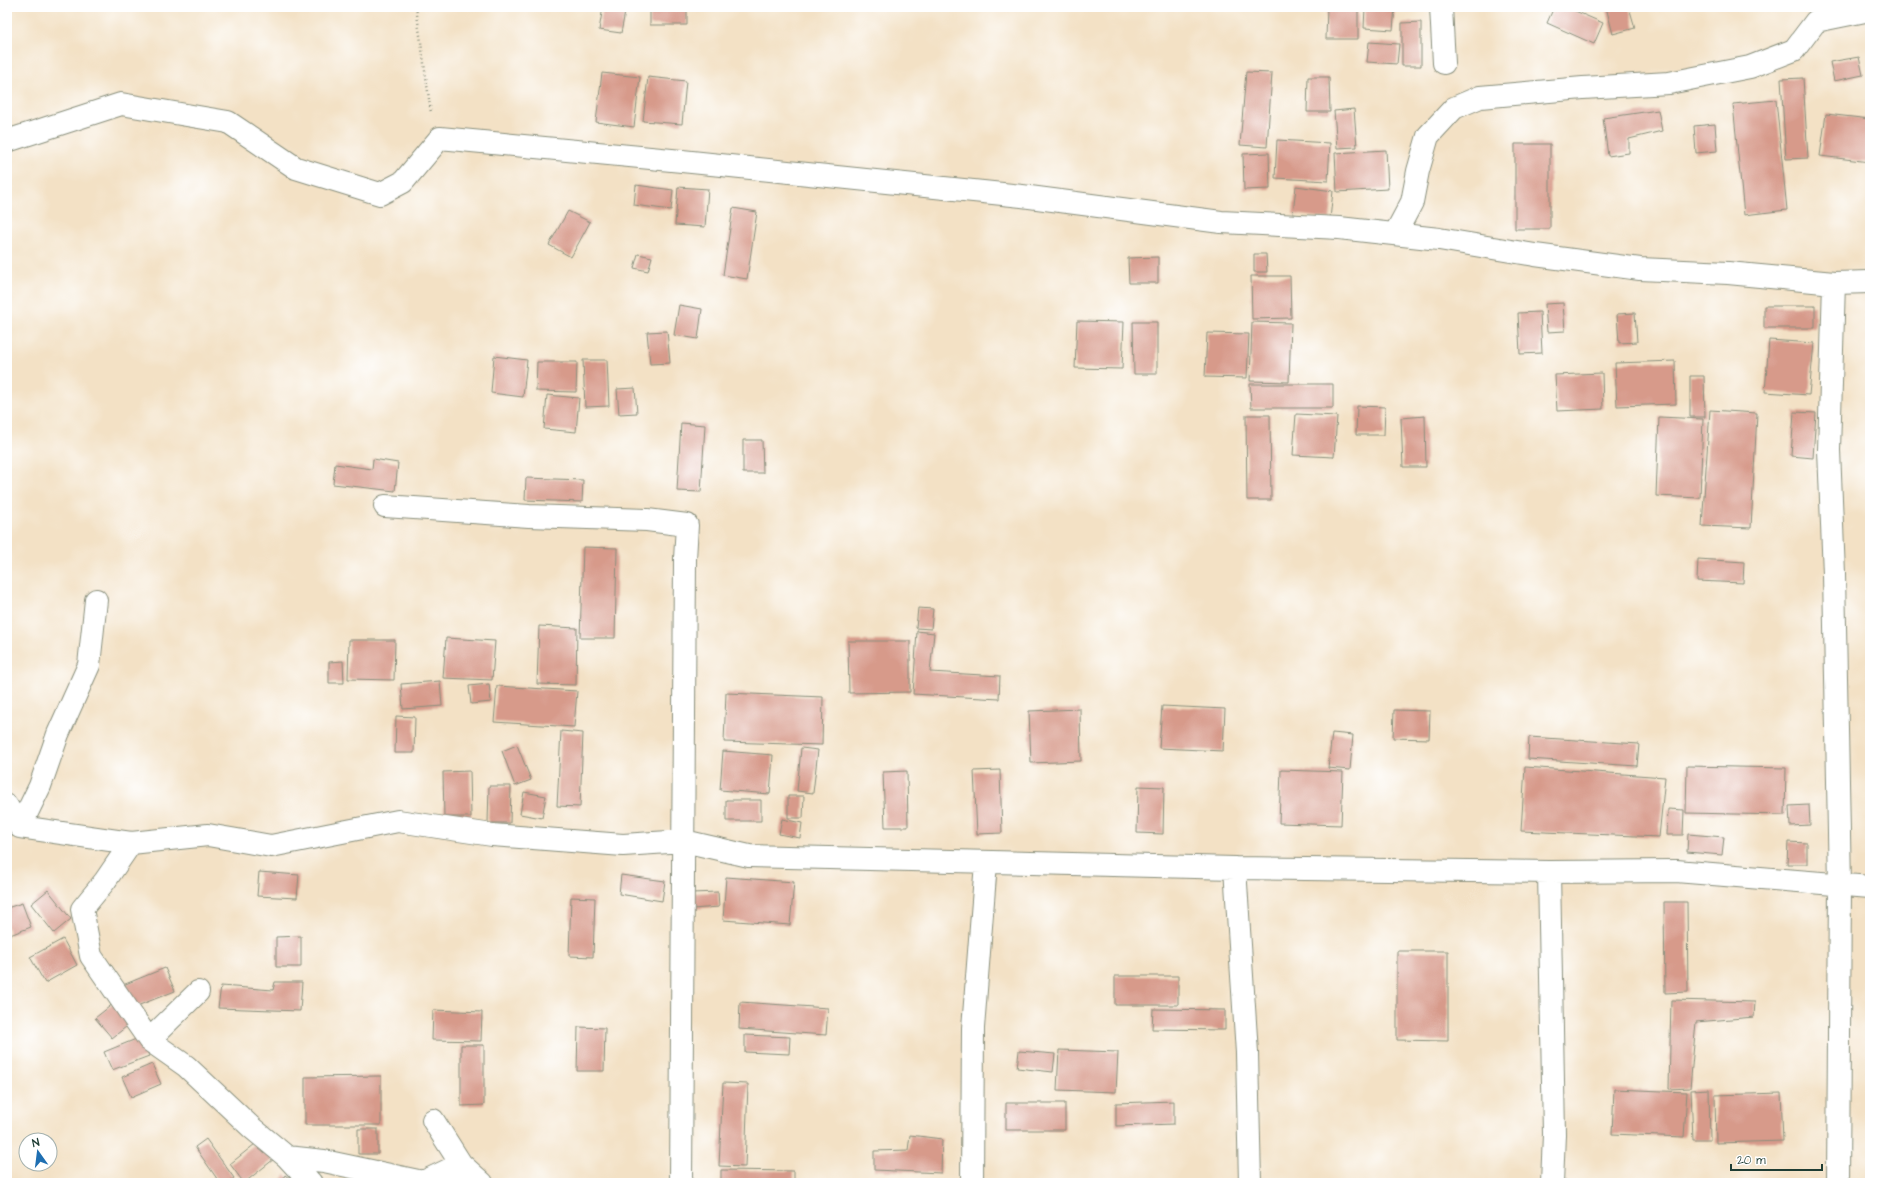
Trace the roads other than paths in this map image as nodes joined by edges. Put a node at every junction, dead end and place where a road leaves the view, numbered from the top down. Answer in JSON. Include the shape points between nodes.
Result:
{"nodes":[{"id":1,"x":1441,"y":7,"type":"edge"},
{"id":2,"x":1870,"y":10,"type":"edge"},
{"id":3,"x":1444,"y":63,"type":"dead end"},
{"id":4,"x":7,"y":141,"type":"edge"},
{"id":5,"x":1395,"y":234,"type":"junction"},
{"id":6,"x":1870,"y":282,"type":"edge"},
{"id":7,"x":1834,"y":283,"type":"junction"},
{"id":8,"x":385,"y":506,"type":"dead end"},
{"id":9,"x":96,"y":600,"type":"dead end"},
{"id":10,"x":7,"y":806,"type":"edge"},
{"id":11,"x":20,"y":827,"type":"junction"},
{"id":12,"x":684,"y":841,"type":"junction"},
{"id":13,"x":131,"y":843,"type":"junction"},
{"id":14,"x":986,"y":863,"type":"junction"},
{"id":15,"x":1235,"y":868,"type":"junction"},
{"id":16,"x":1549,"y":872,"type":"junction"},
{"id":17,"x":1840,"y":885,"type":"junction"},
{"id":18,"x":1870,"y":887,"type":"edge"},
{"id":19,"x":198,"y":992,"type":"dead end"},
{"id":20,"x":149,"y":1040,"type":"junction"},
{"id":21,"x":433,"y":1120,"type":"dead end"},
{"id":22,"x":287,"y":1158,"type":"junction"},
{"id":23,"x":461,"y":1164,"type":"junction"},
{"id":24,"x":311,"y":1183,"type":"edge"},
{"id":25,"x":482,"y":1183,"type":"edge"},
{"id":26,"x":681,"y":1183,"type":"edge"},
{"id":27,"x":972,"y":1183,"type":"edge"},
{"id":28,"x":1250,"y":1183,"type":"edge"},
{"id":29,"x":1552,"y":1183,"type":"edge"},
{"id":30,"x":1838,"y":1183,"type":"edge"}],
"edges":[{"from":1,"to":3,"type":"street"},
{"from":2,"to":5,"type":"street","via":[[1816,21],[1794,50],[1750,67],[1669,84],[1480,97],[1454,108],[1428,136],[1412,202]]},
{"from":4,"to":5,"type":"street","via":[[121,104],[228,122],[296,168],[380,194],[403,182],[440,138],[1022,196],[1221,222],[1338,228]]},
{"from":5,"to":7,"type":"street","via":[[1640,269],[1728,273]]},
{"from":6,"to":7,"type":"street"},
{"from":7,"to":17,"type":"street","via":[[1829,450]]},
{"from":8,"to":12,"type":"street","via":[[528,516],[647,520],[687,525]]},
{"from":9,"to":11,"type":"street","via":[[89,665],[58,734],[40,786]]},
{"from":10,"to":11,"type":"street"},
{"from":11,"to":13,"type":"street"},
{"from":12,"to":13,"type":"street","via":[[623,845],[492,835],[398,821],[271,846],[208,835]]},
{"from":12,"to":14,"type":"street","via":[[748,856]]},
{"from":12,"to":26,"type":"street"},
{"from":13,"to":20,"type":"street","via":[[82,909],[91,956]]},
{"from":14,"to":15,"type":"street"},
{"from":14,"to":27,"type":"street","via":[[973,1028]]},
{"from":15,"to":16,"type":"street"},
{"from":15,"to":28,"type":"street","via":[[1247,1052]]},
{"from":16,"to":17,"type":"street","via":[[1676,870]]},
{"from":16,"to":29,"type":"street","via":[[1554,1134]]},
{"from":17,"to":18,"type":"street"},
{"from":17,"to":30,"type":"street"},
{"from":19,"to":20,"type":"street"},
{"from":20,"to":22,"type":"street","via":[[186,1066]]},
{"from":21,"to":23,"type":"street"},
{"from":22,"to":23,"type":"street","via":[[324,1161],[423,1182]]},
{"from":22,"to":24,"type":"street"},
{"from":23,"to":25,"type":"street"}]}
